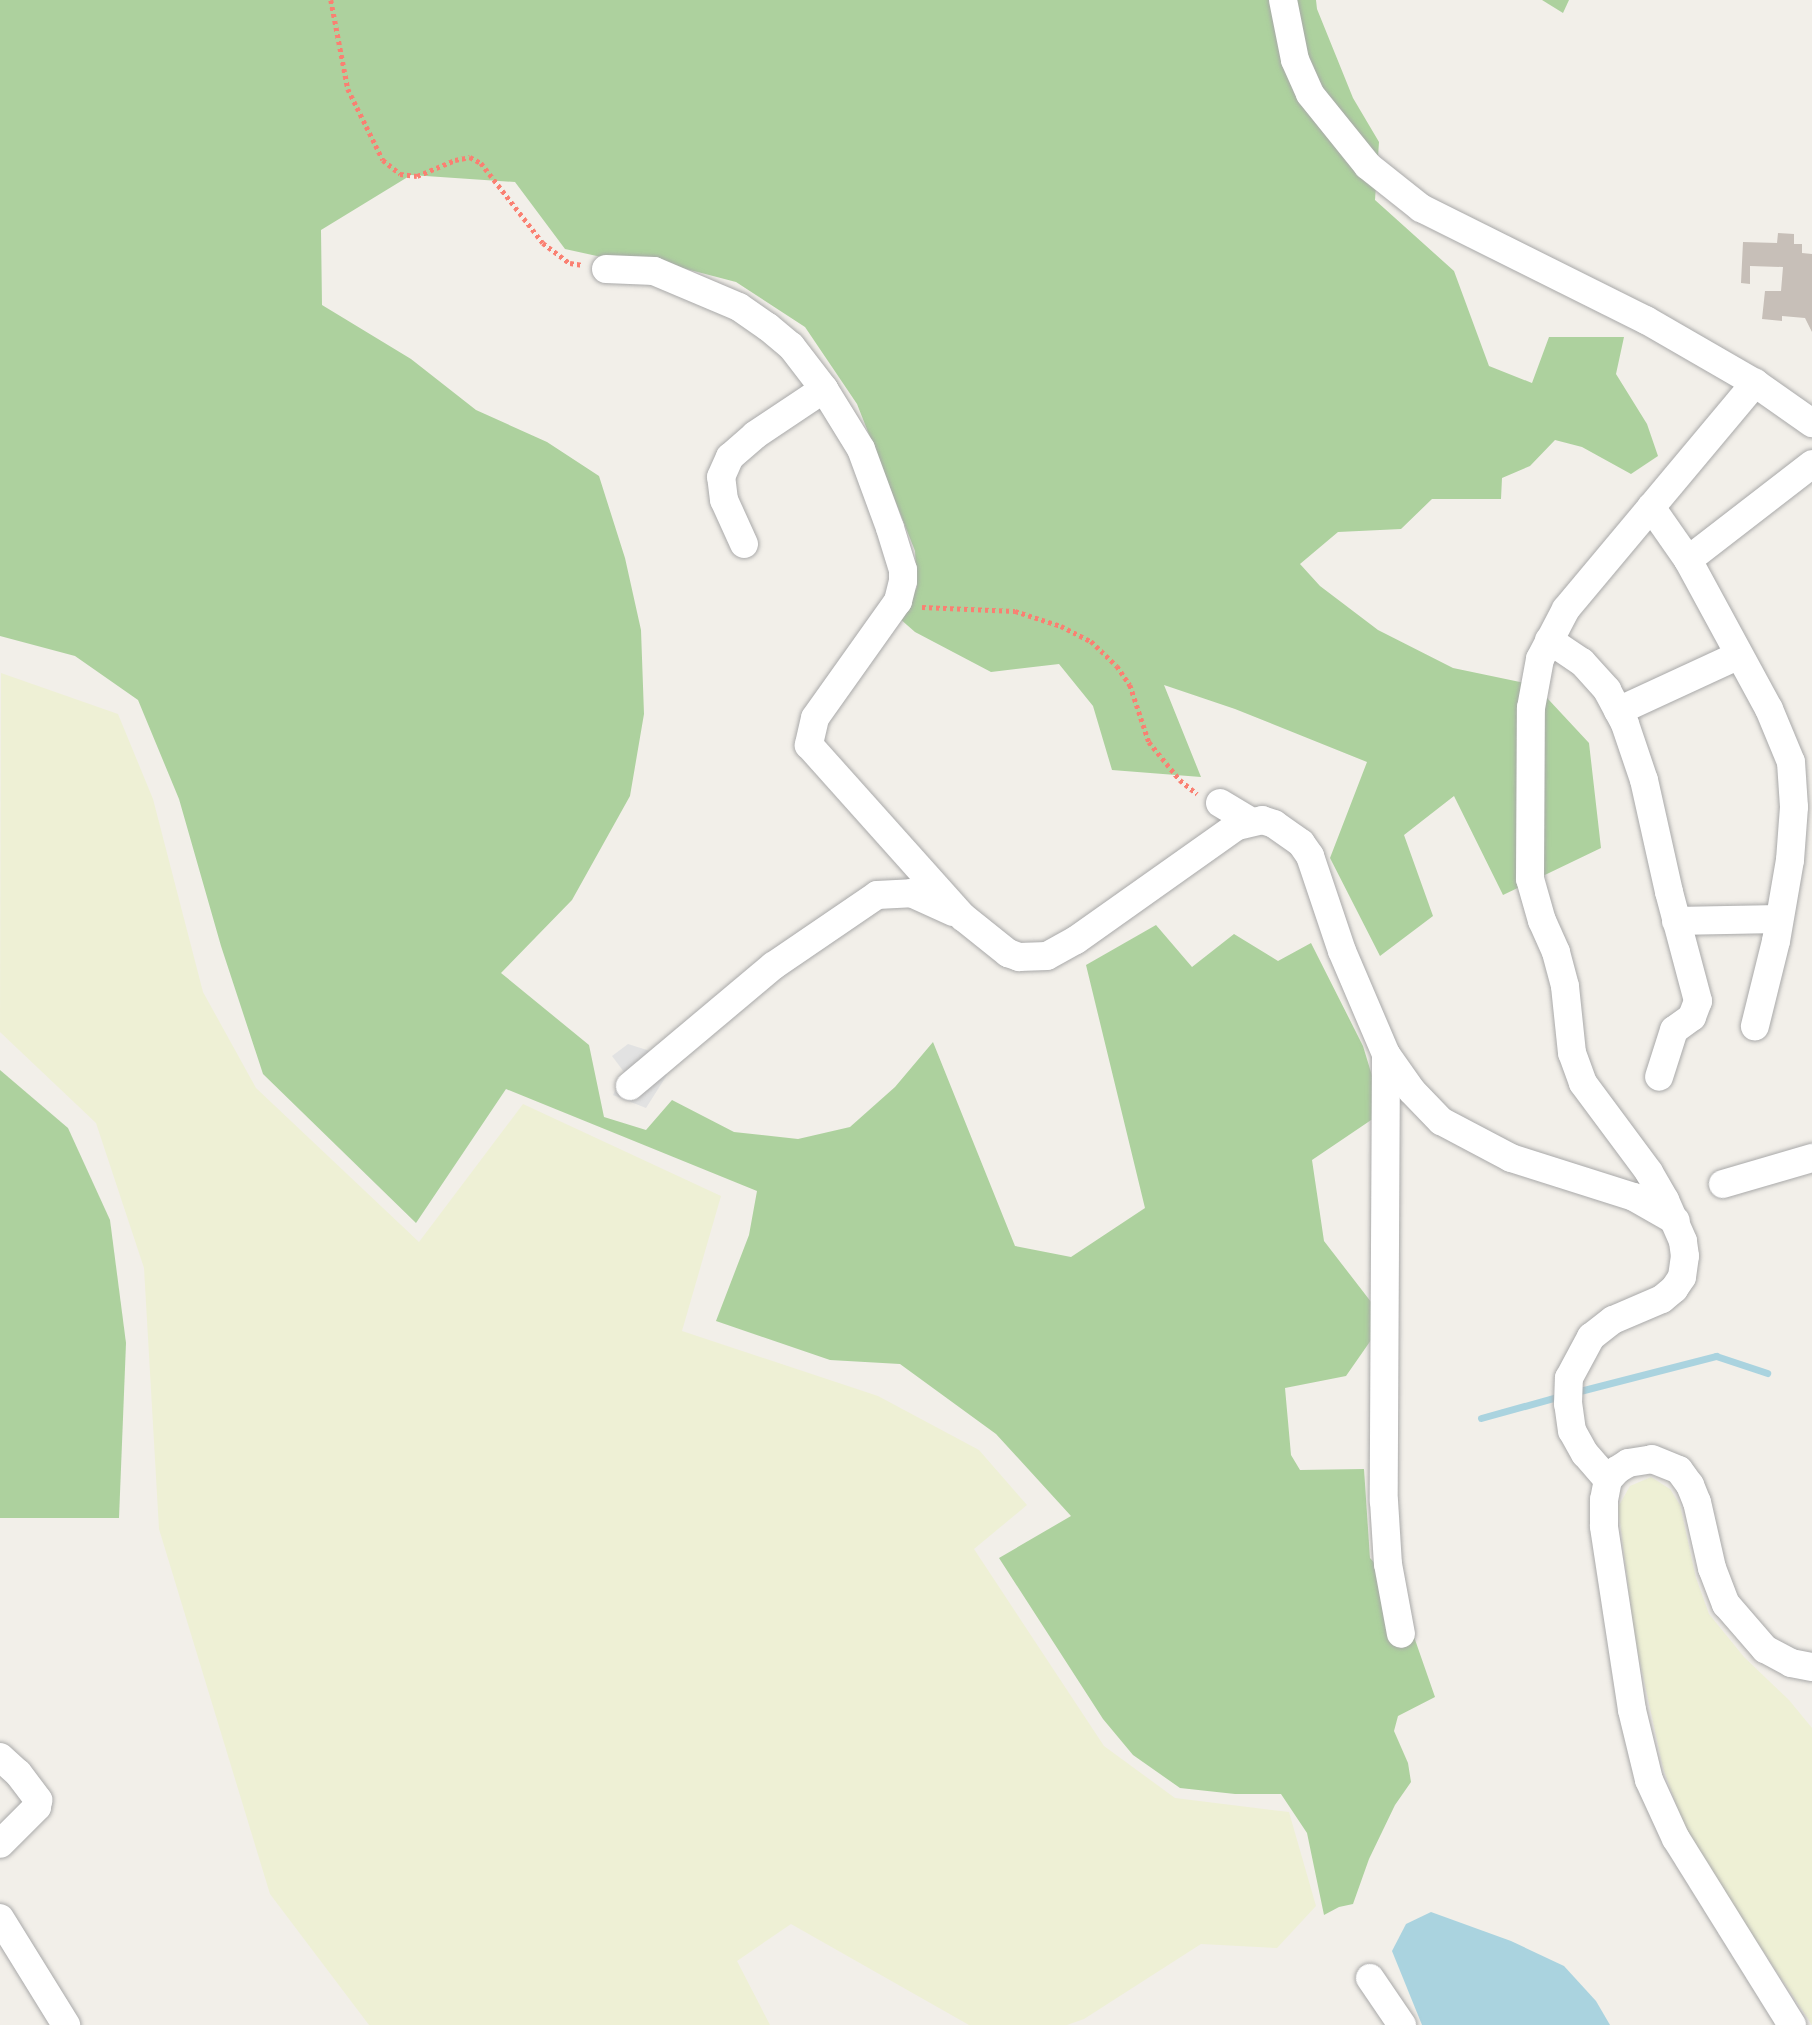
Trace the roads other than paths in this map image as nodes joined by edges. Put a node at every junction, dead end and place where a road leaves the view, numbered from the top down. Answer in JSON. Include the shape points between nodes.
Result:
{"nodes":[{"id":1,"x":1283,"y":0,"type":"edge"},
{"id":2,"x":606,"y":268,"type":"road end"},
{"id":3,"x":1755,"y":383,"type":"junction"},
{"id":4,"x":824,"y":389,"type":"junction"},
{"id":5,"x":1812,"y":423,"type":"edge"},
{"id":6,"x":1812,"y":464,"type":"edge"},
{"id":7,"x":1651,"y":507,"type":"junction"},
{"id":8,"x":744,"y":544,"type":"dead end"},
{"id":9,"x":1688,"y":560,"type":"junction"},
{"id":10,"x":1549,"y":640,"type":"junction"},
{"id":11,"x":1739,"y":655,"type":"junction"},
{"id":12,"x":1618,"y":711,"type":"junction"},
{"id":13,"x":1220,"y":803,"type":"road end"},
{"id":14,"x":1250,"y":821,"type":"junction"},
{"id":15,"x":963,"y":917,"type":"junction"},
{"id":16,"x":1778,"y":919,"type":"junction"},
{"id":17,"x":1676,"y":921,"type":"junction"},
{"id":18,"x":1755,"y":1026,"type":"dead end"},
{"id":19,"x":1386,"y":1054,"type":"junction"},
{"id":20,"x":1658,"y":1077,"type":"dead end"},
{"id":21,"x":630,"y":1086,"type":"dead end"},
{"id":22,"x":1812,"y":1158,"type":"edge"},
{"id":23,"x":1723,"y":1184,"type":"dead end"},
{"id":24,"x":1676,"y":1221,"type":"junction"},
{"id":25,"x":1608,"y":1480,"type":"junction"},
{"id":26,"x":1401,"y":1634,"type":"dead end"},
{"id":27,"x":1812,"y":1667,"type":"edge"},
{"id":28,"x":0,"y":1757,"type":"edge"},
{"id":29,"x":0,"y":1844,"type":"edge"},
{"id":30,"x":0,"y":1919,"type":"edge"},
{"id":31,"x":1370,"y":1978,"type":"dead end"},
{"id":32,"x":66,"y":2025,"type":"edge"},
{"id":33,"x":1402,"y":2025,"type":"edge"},
{"id":34,"x":1792,"y":2025,"type":"edge"}],
"edges":[{"from":1,"to":3,"type":"street","via":[[1295,60],[1310,94],[1368,166],[1421,208],[1646,320]]},
{"from":2,"to":4,"type":"street","via":[[654,271],[739,307],[791,346]]},
{"from":3,"to":5,"type":"street"},
{"from":3,"to":7,"type":"street"},
{"from":4,"to":8,"type":"street","via":[[730,457],[721,477],[724,500]]},
{"from":4,"to":15,"type":"street","via":[[861,449],[903,570],[898,601],[821,708],[809,744]]},
{"from":6,"to":9,"type":"street"},
{"from":7,"to":9,"type":"street"},
{"from":7,"to":10,"type":"street","via":[[1566,609]]},
{"from":9,"to":11,"type":"street"},
{"from":10,"to":12,"type":"street","via":[[1582,662],[1607,690]]},
{"from":10,"to":24,"type":"street","via":[[1540,659],[1531,708],[1530,879],[1562,975],[1576,1069],[1649,1172]]},
{"from":11,"to":12,"type":"street"},
{"from":11,"to":16,"type":"street","via":[[1791,762],[1790,860]]},
{"from":12,"to":17,"type":"street","via":[[1644,780]]},
{"from":13,"to":14,"type":"street"},
{"from":14,"to":15,"type":"street","via":[[1212,841],[1047,956],[1009,953]]},
{"from":14,"to":19,"type":"street","via":[[1274,824],[1301,843],[1310,856]]},
{"from":15,"to":21,"type":"street","via":[[911,893],[877,895],[773,967]]},
{"from":16,"to":17,"type":"street"},
{"from":16,"to":18,"type":"street"},
{"from":17,"to":20,"type":"street","via":[[1698,1001],[1692,1017],[1674,1030]]},
{"from":19,"to":24,"type":"street","via":[[1441,1121],[1471,1139],[1511,1158],[1643,1201]]},
{"from":19,"to":26,"type":"street","via":[[1384,1501],[1388,1564]]},
{"from":22,"to":23,"type":"street"},
{"from":24,"to":25,"type":"street","via":[[1685,1256],[1682,1277],[1662,1299],[1613,1320],[1591,1337],[1568,1391],[1572,1431]]},
{"from":25,"to":27,"type":"street","via":[[1639,1460],[1665,1462],[1679,1470],[1696,1502],[1726,1604],[1765,1649],[1791,1663]]},
{"from":25,"to":34,"type":"street","via":[[1604,1526],[1632,1710],[1649,1780],[1676,1839]]},
{"from":28,"to":29,"type":"street","via":[[38,1800],[37,1807]]},
{"from":30,"to":32,"type":"street"},
{"from":31,"to":33,"type":"street"}]}
